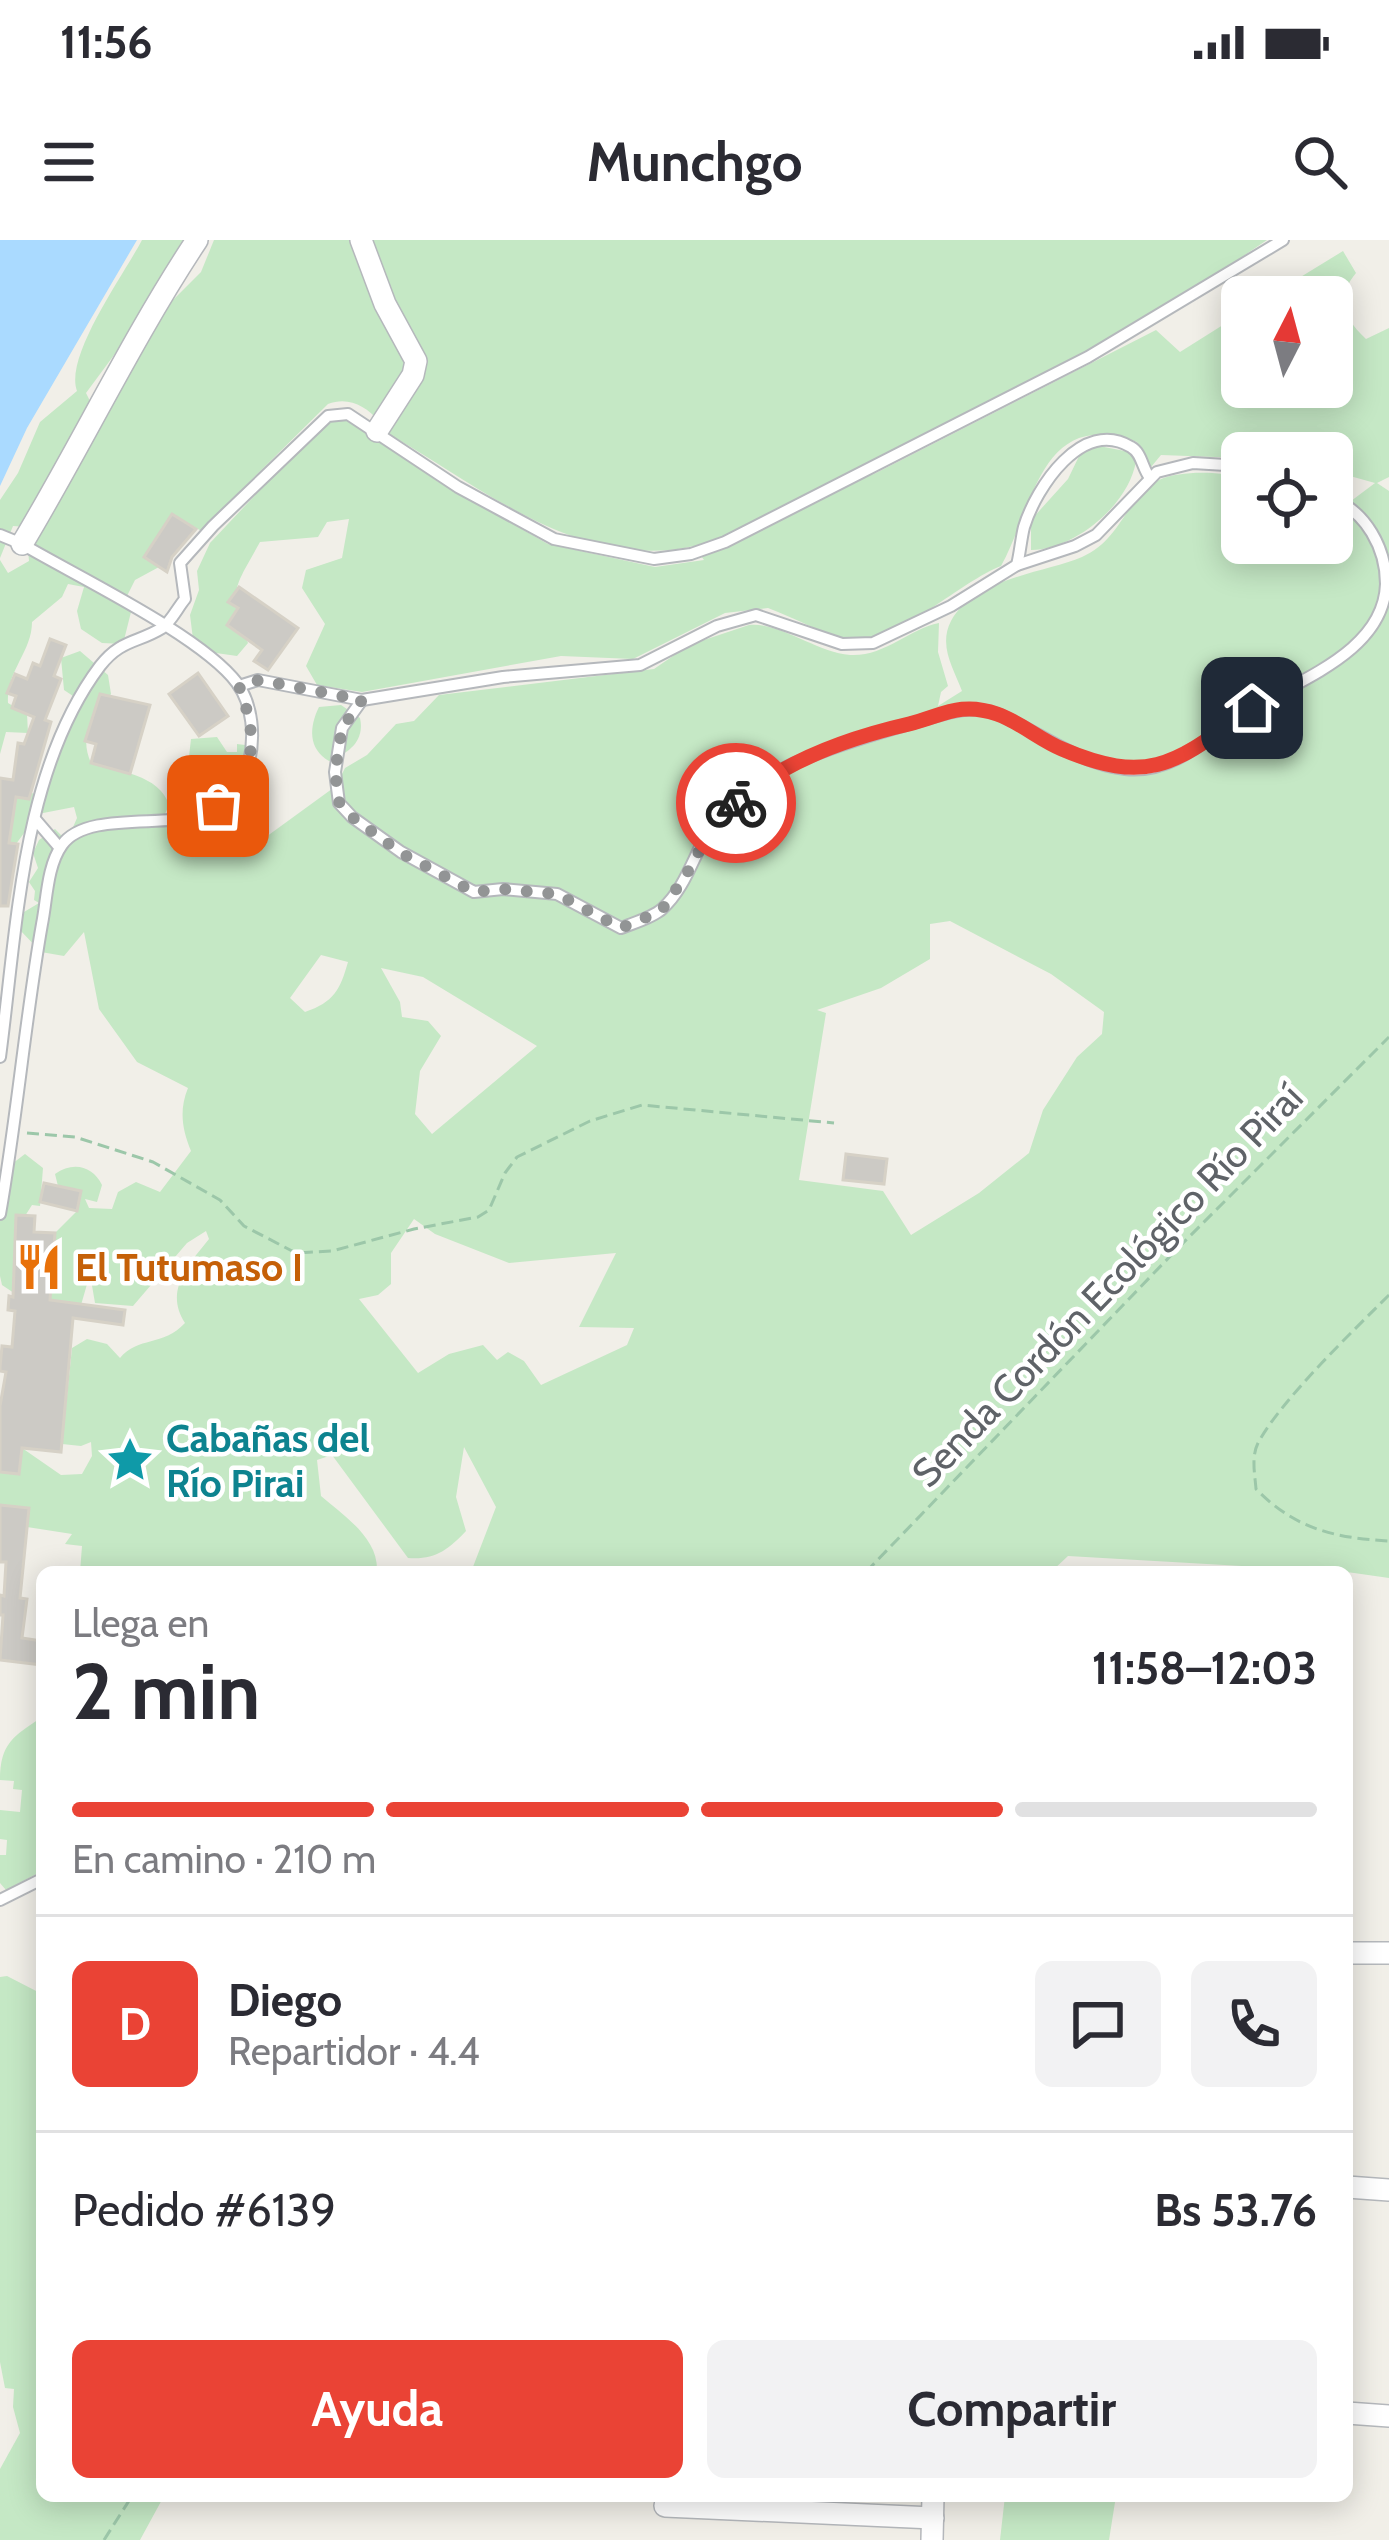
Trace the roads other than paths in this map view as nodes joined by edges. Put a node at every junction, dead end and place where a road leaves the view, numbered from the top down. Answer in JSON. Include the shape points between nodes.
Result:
{"nodes":[{"id":1,"x":196,"y":240,"type":"edge"},
{"id":2,"x":361,"y":240,"type":"edge"},
{"id":3,"x":1282,"y":240,"type":"edge"},
{"id":4,"x":377,"y":431,"type":"junction"},
{"id":5,"x":1221,"y":465,"type":"edge"},
{"id":6,"x":1150,"y":478,"type":"junction"},
{"id":7,"x":1353,"y":511,"type":"edge"},
{"id":8,"x":0,"y":536,"type":"edge"},
{"id":9,"x":22,"y":544,"type":"junction"},
{"id":10,"x":1017,"y":565,"type":"junction"},
{"id":11,"x":164,"y":627,"type":"junction"},
{"id":12,"x":239,"y":686,"type":"junction"},
{"id":13,"x":362,"y":700,"type":"junction"},
{"id":14,"x":35,"y":819,"type":"junction"},
{"id":15,"x":59,"y":847,"type":"junction"},
{"id":16,"x":14,"y":959,"type":"junction"},
{"id":17,"x":36,"y":960,"type":"junction"},
{"id":18,"x":0,"y":1057,"type":"edge"},
{"id":19,"x":0,"y":1214,"type":"edge"},
{"id":20,"x":36,"y":1883,"type":"edge"},
{"id":21,"x":0,"y":1900,"type":"edge"},
{"id":22,"x":1353,"y":1953,"type":"edge"},
{"id":23,"x":1389,"y":1953,"type":"edge"},
{"id":24,"x":1353,"y":2187,"type":"edge"},
{"id":25,"x":1389,"y":2190,"type":"edge"},
{"id":26,"x":1353,"y":2413,"type":"edge"},
{"id":27,"x":1389,"y":2416,"type":"edge"},
{"id":28,"x":665,"y":2506,"type":"dead end"},
{"id":29,"x":927,"y":2518,"type":"edge"},
{"id":30,"x":910,"y":2540,"type":"edge"}],
"edges":[{"from":1,"to":9,"type":"street"},
{"from":2,"to":4,"type":"street","via":[[416,361]]},
{"from":3,"to":4,"type":"lane","via":[[1088,357],[692,554],[654,559],[554,539]]},
{"from":4,"to":11,"type":"lane","via":[[348,415],[316,423],[180,563],[185,599]]},
{"from":5,"to":6,"type":"lane","via":[[1193,464]]},
{"from":6,"to":10,"type":"lane","via":[[1096,535]]},
{"from":6,"to":10,"type":"lane","via":[[1130,445],[1076,449],[1034,505]]},
{"from":7,"to":13,"type":"lane","via":[[1386,565],[1377,620],[1333,665],[1185,756],[1126,770],[1061,749],[996,713],[942,711],[804,758],[756,785],[715,822],[661,911],[621,928],[557,894],[474,892],[352,817],[339,802],[335,772],[342,728]]},
{"from":8,"to":9,"type":"lane"},
{"from":9,"to":11,"type":"lane"},
{"from":10,"to":13,"type":"lane","via":[[912,627],[856,646],[756,615],[640,665]]},
{"from":11,"to":12,"type":"lane"},
{"from":11,"to":14,"type":"lane","via":[[104,661],[72,707]]},
{"from":12,"to":13,"type":"lane","via":[[259,680]]},
{"from":12,"to":15,"type":"lane","via":[[254,736],[248,768],[218,806],[192,817],[92,827]]},
{"from":14,"to":15,"type":"lane"},
{"from":14,"to":16,"type":"lane"},
{"from":15,"to":17,"type":"lane"},
{"from":16,"to":17,"type":"lane"},
{"from":16,"to":18,"type":"lane"},
{"from":17,"to":19,"type":"lane"},
{"from":20,"to":21,"type":"lane"},
{"from":22,"to":23,"type":"street"},
{"from":24,"to":25,"type":"street"},
{"from":26,"to":27,"type":"street"},
{"from":28,"to":29,"type":"street"},
{"from":29,"to":30,"type":"street"}]}
